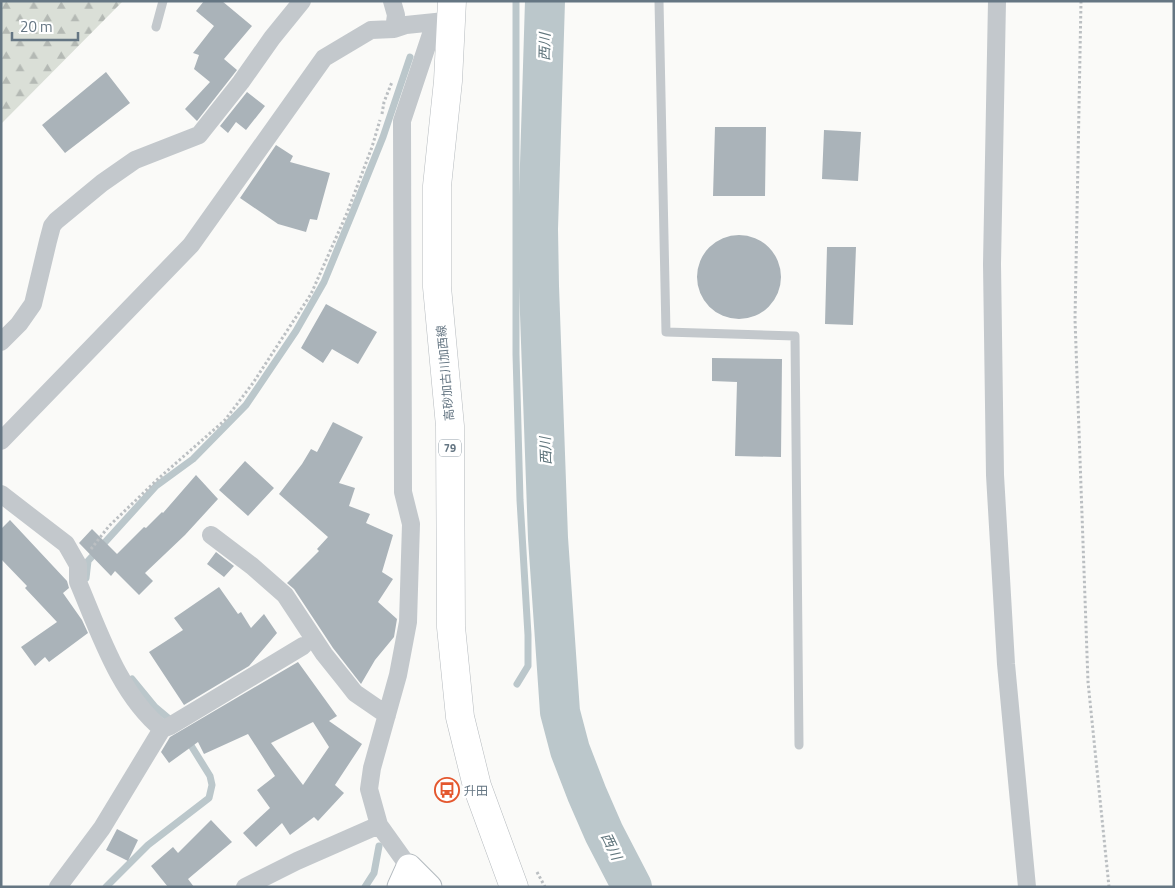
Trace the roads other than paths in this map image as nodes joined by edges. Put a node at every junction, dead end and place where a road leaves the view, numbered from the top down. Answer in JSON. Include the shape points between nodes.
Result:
{"nodes":[{"id":1,"x":163,"y":1,"type":"edge"},
{"id":2,"x":302,"y":1,"type":"edge"},
{"id":3,"x":659,"y":1,"type":"edge"},
{"id":4,"x":997,"y":1,"type":"edge"},
{"id":5,"x":391,"y":2,"type":"edge"},
{"id":6,"x":446,"y":16,"type":"edge"},
{"id":7,"x":156,"y":27,"type":"dead end"},
{"id":8,"x":400,"y":27,"type":"junction"},
{"id":9,"x":1,"y":342,"type":"edge"},
{"id":10,"x":1,"y":441,"type":"edge"},
{"id":11,"x":1,"y":494,"type":"edge"},
{"id":12,"x":211,"y":535,"type":"dead end"},
{"id":13,"x":303,"y":646,"type":"dead end"},
{"id":14,"x":387,"y":715,"type":"junction"},
{"id":15,"x":162,"y":729,"type":"junction"},
{"id":16,"x":799,"y":745,"type":"dead end"},
{"id":17,"x":379,"y":826,"type":"junction"},
{"id":18,"x":404,"y":877,"type":"edge"},
{"id":19,"x":58,"y":887,"type":"edge"},
{"id":20,"x":245,"y":887,"type":"edge"},
{"id":21,"x":429,"y":887,"type":"edge"},
{"id":22,"x":514,"y":887,"type":"edge"},
{"id":23,"x":1027,"y":887,"type":"edge"}],
"edges":[{"from":1,"to":7,"type":"lane"},
{"from":2,"to":9,"type":"street","via":[[199,135],[135,160],[56,221],[48,240],[33,304]]},
{"from":3,"to":16,"type":"lane","via":[[666,332],[795,336]]},
{"from":4,"to":23,"type":"street","via":[[992,264],[995,475],[1006,664]]},
{"from":5,"to":8,"type":"street"},
{"from":6,"to":8,"type":"street"},
{"from":6,"to":14,"type":"street","via":[[402,122],[403,492],[411,524],[411,565],[408,622]]},
{"from":6,"to":22,"type":"main road","name":"高砂加古川加西線","number":"79","via":[[448,81],[437,186],[437,287],[450,426],[451,627],[464,734],[477,786]]},
{"from":8,"to":10,"type":"street","via":[[371,30],[324,58],[191,245]]},
{"from":11,"to":15,"type":"street","via":[[66,544],[78,565],[78,582],[122,680],[149,718]]},
{"from":12,"to":14,"type":"street","via":[[285,595],[344,679],[356,693]]},
{"from":13,"to":15,"type":"street"},
{"from":14,"to":17,"type":"street","via":[[369,789]]},
{"from":15,"to":19,"type":"street","via":[[102,828]]},
{"from":17,"to":18,"type":"street"},
{"from":17,"to":20,"type":"street"},
{"from":18,"to":21,"type":"main road"}]}
